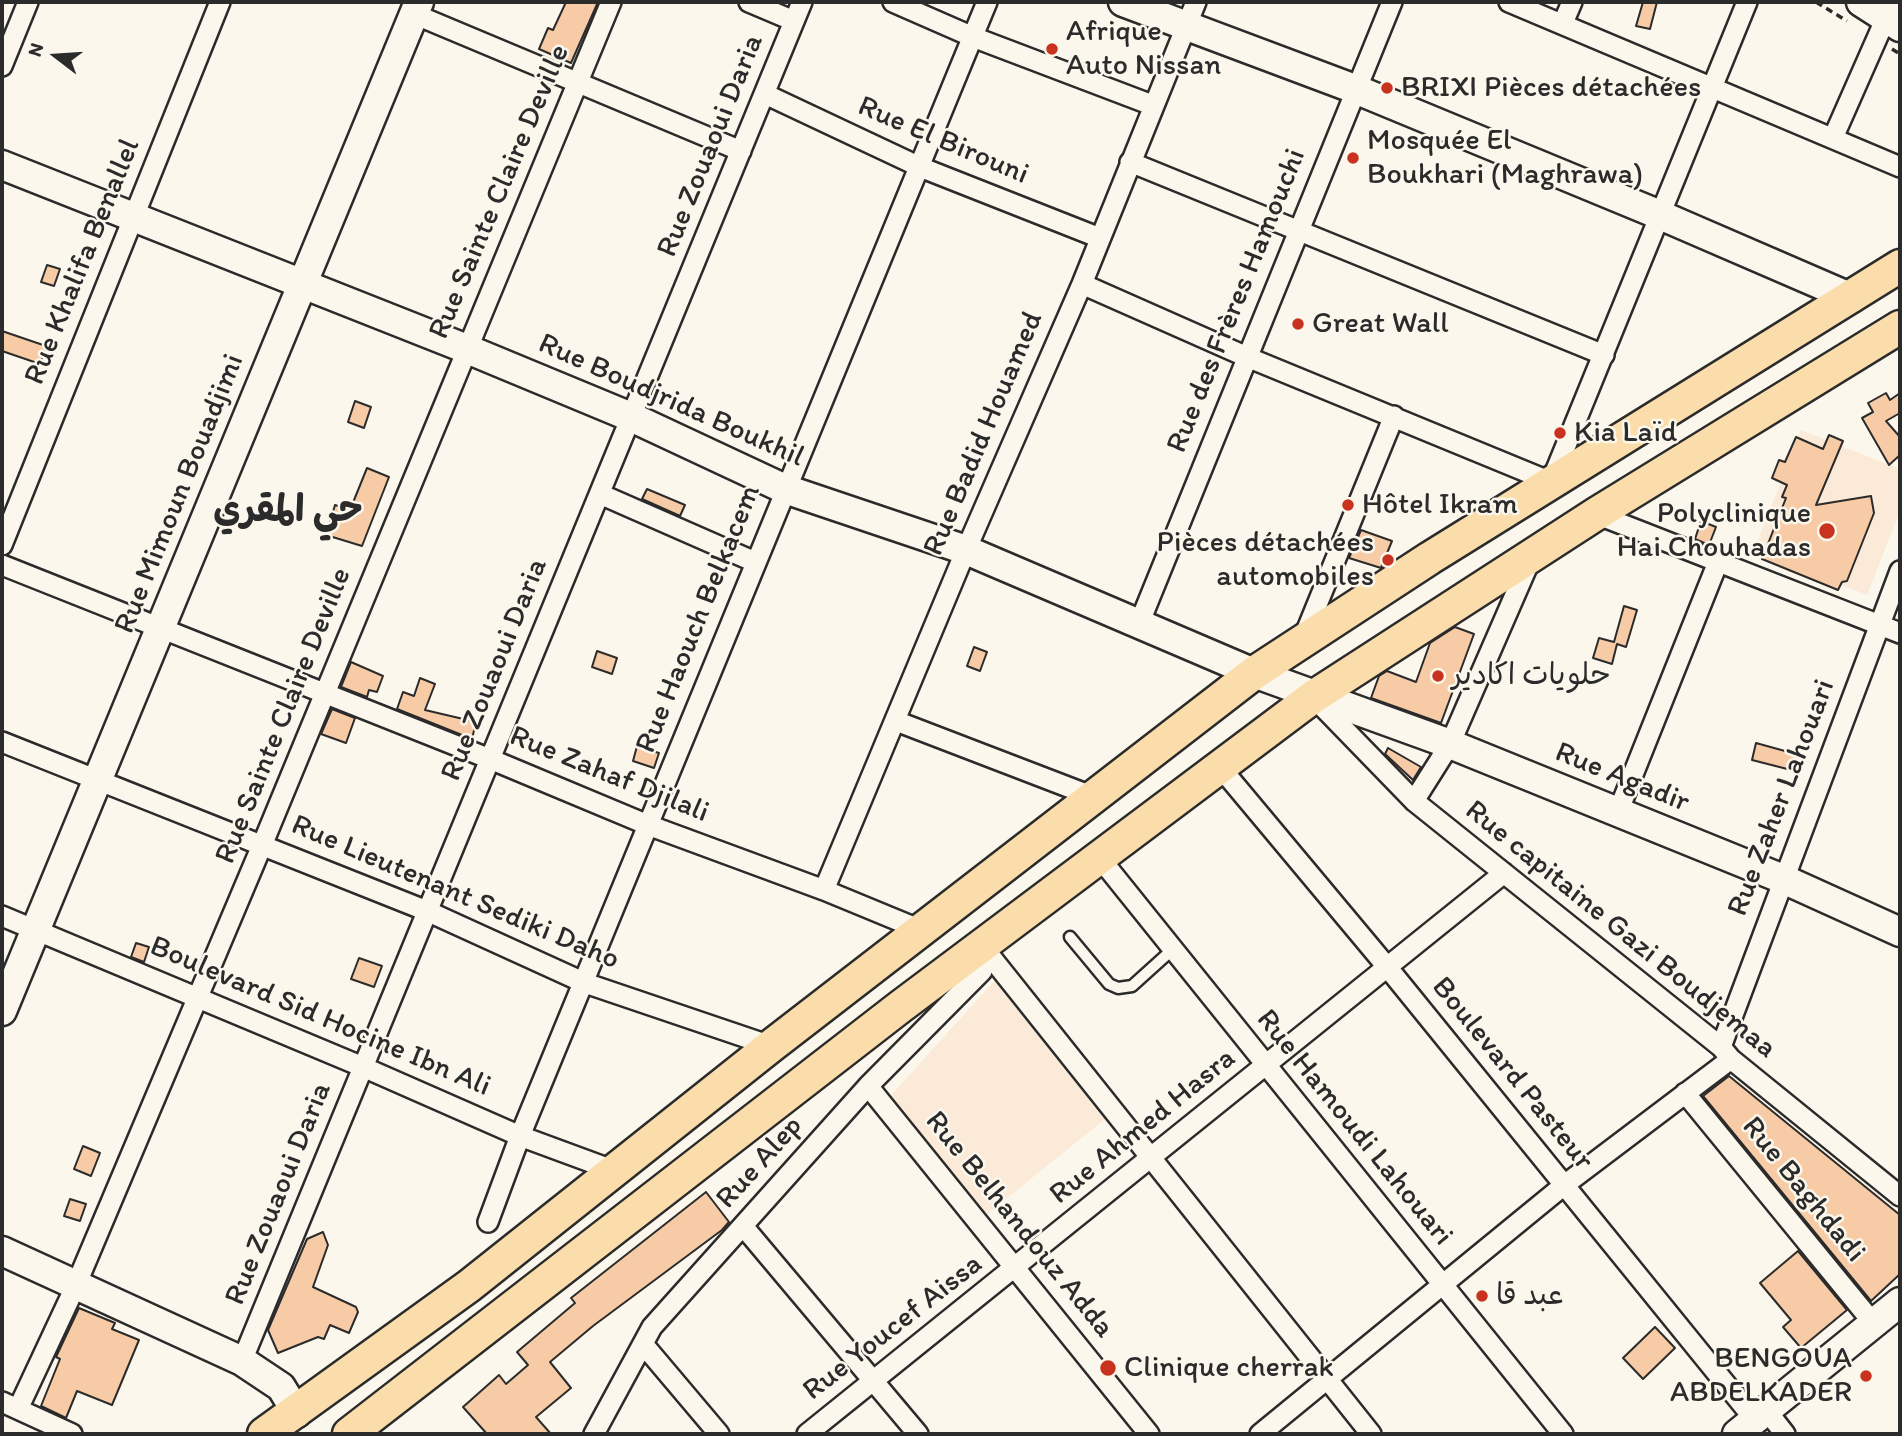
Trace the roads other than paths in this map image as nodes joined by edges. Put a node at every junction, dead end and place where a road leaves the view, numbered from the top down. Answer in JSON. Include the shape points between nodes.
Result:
{"nodes":[{"id":1,"x":28,"y":2,"type":"edge"},
{"id":2,"x":220,"y":2,"type":"edge"},
{"id":3,"x":611,"y":2,"type":"edge"},
{"id":4,"x":749,"y":2,"type":"edge"},
{"id":5,"x":802,"y":2,"type":"edge"},
{"id":6,"x":893,"y":2,"type":"edge"},
{"id":7,"x":987,"y":2,"type":"edge"},
{"id":8,"x":1122,"y":2,"type":"edge"},
{"id":9,"x":1392,"y":2,"type":"edge"},
{"id":10,"x":1509,"y":2,"type":"edge"},
{"id":11,"x":1572,"y":2,"type":"edge"},
{"id":12,"x":1747,"y":2,"type":"edge"},
{"id":13,"x":416,"y":8,"type":"edge"},
{"id":14,"x":1885,"y":12,"type":"edge"},
{"id":15,"x":1191,"y":15,"type":"edge"},
{"id":16,"x":794,"y":21,"type":"junction"},
{"id":17,"x":1563,"y":23,"type":"junction"},
{"id":18,"x":973,"y":37,"type":"junction"},
{"id":19,"x":2,"y":66,"type":"edge"},
{"id":20,"x":578,"y":84,"type":"junction"},
{"id":21,"x":1355,"y":89,"type":"junction"},
{"id":22,"x":1710,"y":89,"type":"junction"},
{"id":23,"x":765,"y":94,"type":"junction"},
{"id":24,"x":1152,"y":105,"type":"junction"},
{"id":25,"x":1833,"y":138,"type":"junction"},
{"id":26,"x":741,"y":151,"type":"junction"},
{"id":27,"x":1130,"y":162,"type":"junction"},
{"id":28,"x":2,"y":164,"type":"edge"},
{"id":29,"x":920,"y":167,"type":"junction"},
{"id":30,"x":1900,"y":167,"type":"edge"},
{"id":31,"x":1660,"y":215,"type":"junction"},
{"id":32,"x":132,"y":218,"type":"junction"},
{"id":33,"x":1297,"y":229,"type":"junction"},
{"id":34,"x":1100,"y":238,"type":"junction"},
{"id":35,"x":1900,"y":267,"type":"edge"},
{"id":36,"x":303,"y":281,"type":"junction"},
{"id":37,"x":1082,"y":284,"type":"junction"},
{"id":38,"x":1852,"y":298,"type":"junction"},
{"id":39,"x":1900,"y":327,"type":"edge"},
{"id":40,"x":467,"y":349,"type":"junction"},
{"id":41,"x":1604,"y":355,"type":"junction"},
{"id":42,"x":1247,"y":357,"type":"junction"},
{"id":43,"x":1394,"y":416,"type":"junction"},
{"id":44,"x":631,"y":417,"type":"junction"},
{"id":45,"x":1551,"y":482,"type":"junction"},
{"id":46,"x":785,"y":489,"type":"junction"},
{"id":47,"x":600,"y":494,"type":"junction"},
{"id":48,"x":1596,"y":514,"type":"junction"},
{"id":49,"x":2,"y":545,"type":"edge"},
{"id":50,"x":966,"y":550,"type":"junction"},
{"id":51,"x":1533,"y":555,"type":"junction"},
{"id":52,"x":755,"y":562,"type":"junction"},
{"id":53,"x":1718,"y":562,"type":"junction"},
{"id":54,"x":2,"y":565,"type":"edge"},
{"id":55,"x":1900,"y":571,"type":"edge"},
{"id":56,"x":1139,"y":624,"type":"junction"},
{"id":57,"x":1879,"y":625,"type":"junction"},
{"id":58,"x":160,"y":627,"type":"junction"},
{"id":59,"x":1900,"y":633,"type":"edge"},
{"id":60,"x":1303,"y":640,"type":"junction"},
{"id":61,"x":1254,"y":673,"type":"junction"},
{"id":62,"x":325,"y":693,"type":"junction"},
{"id":63,"x":1313,"y":697,"type":"junction"},
{"id":64,"x":896,"y":721,"type":"junction"},
{"id":65,"x":2,"y":742,"type":"edge"},
{"id":66,"x":1450,"y":744,"type":"junction"},
{"id":67,"x":490,"y":759,"type":"junction"},
{"id":68,"x":1220,"y":768,"type":"junction"},
{"id":69,"x":97,"y":779,"type":"junction"},
{"id":70,"x":1094,"y":797,"type":"junction"},
{"id":71,"x":1414,"y":801,"type":"junction"},
{"id":72,"x":1618,"y":811,"type":"junction"},
{"id":73,"x":648,"y":825,"type":"junction"},
{"id":74,"x":264,"y":843,"type":"junction"},
{"id":75,"x":1099,"y":857,"type":"junction"},
{"id":76,"x":1504,"y":873,"type":"junction"},
{"id":77,"x":1783,"y":879,"type":"junction"},
{"id":78,"x":824,"y":890,"type":"junction"},
{"id":79,"x":427,"y":911,"type":"junction"},
{"id":80,"x":2,"y":916,"type":"edge"},
{"id":81,"x":36,"y":929,"type":"junction"},
{"id":82,"x":921,"y":930,"type":"junction"},
{"id":83,"x":1900,"y":932,"type":"edge"},
{"id":84,"x":1070,"y":936,"type":"dead end"},
{"id":85,"x":983,"y":947,"type":"junction"},
{"id":86,"x":1173,"y":949,"type":"junction"},
{"id":87,"x":1388,"y":968,"type":"junction"},
{"id":88,"x":585,"y":983,"type":"junction"},
{"id":89,"x":198,"y":997,"type":"junction"},
{"id":90,"x":2,"y":1011,"type":"edge"},
{"id":91,"x":771,"y":1046,"type":"junction"},
{"id":92,"x":1726,"y":1053,"type":"junction"},
{"id":93,"x":363,"y":1066,"type":"junction"},
{"id":94,"x":1266,"y":1066,"type":"junction"},
{"id":95,"x":868,"y":1086,"type":"junction"},
{"id":96,"x":1685,"y":1093,"type":"junction"},
{"id":97,"x":520,"y":1136,"type":"junction"},
{"id":98,"x":1152,"y":1157,"type":"junction"},
{"id":99,"x":615,"y":1171,"type":"junction"},
{"id":100,"x":1563,"y":1186,"type":"junction"},
{"id":101,"x":1900,"y":1196,"type":"edge"},
{"id":102,"x":488,"y":1223,"type":"dead end"},
{"id":103,"x":743,"y":1226,"type":"junction"},
{"id":104,"x":2,"y":1251,"type":"edge"},
{"id":105,"x":1016,"y":1268,"type":"junction"},
{"id":106,"x":76,"y":1286,"type":"junction"},
{"id":107,"x":1442,"y":1286,"type":"junction"},
{"id":108,"x":1900,"y":1302,"type":"edge"},
{"id":109,"x":1874,"y":1324,"type":"junction"},
{"id":110,"x":643,"y":1344,"type":"junction"},
{"id":111,"x":242,"y":1361,"type":"junction"},
{"id":112,"x":1328,"y":1379,"type":"junction"},
{"id":113,"x":874,"y":1381,"type":"junction"},
{"id":114,"x":10,"y":1406,"type":"edge"},
{"id":115,"x":297,"y":1413,"type":"junction"},
{"id":116,"x":1753,"y":1422,"type":"edge"},
{"id":117,"x":72,"y":1434,"type":"edge"},
{"id":118,"x":264,"y":1434,"type":"edge"},
{"id":119,"x":349,"y":1434,"type":"edge"},
{"id":120,"x":594,"y":1434,"type":"edge"},
{"id":121,"x":719,"y":1434,"type":"edge"},
{"id":122,"x":807,"y":1434,"type":"edge"},
{"id":123,"x":918,"y":1434,"type":"edge"},
{"id":124,"x":1149,"y":1434,"type":"edge"},
{"id":125,"x":1260,"y":1434,"type":"edge"},
{"id":126,"x":1371,"y":1434,"type":"edge"},
{"id":127,"x":1563,"y":1434,"type":"edge"},
{"id":128,"x":1785,"y":1434,"type":"edge"}],
"edges":[{"from":1,"to":19,"type":"street"},
{"from":2,"to":32,"type":"street","name":"Rue Khalifa Benallel"},
{"from":3,"to":20,"type":"street","name":"Rue Sainte Claire Deville"},
{"from":4,"to":16,"type":"street"},
{"from":5,"to":16,"type":"street","name":"Rue Zouaoui Daria"},
{"from":6,"to":18,"type":"street"},
{"from":7,"to":18,"type":"street","name":"Rue Haouch Belkacem"},
{"from":8,"to":15,"type":"street"},
{"from":9,"to":21,"type":"street","name":"Rue des Frères Hamouchi"},
{"from":10,"to":17,"type":"street"},
{"from":11,"to":17,"type":"street"},
{"from":12,"to":22,"type":"street"},
{"from":13,"to":20,"type":"street"},
{"from":13,"to":36,"type":"street","name":"Rue Mimoun Bouadjimi"},
{"from":14,"to":25,"type":"street"},
{"from":15,"to":21,"type":"street"},
{"from":15,"to":24,"type":"street","name":"Rue Badid Houamed"},
{"from":16,"to":23,"type":"street","name":"Rue Zouaoui Daria"},
{"from":17,"to":22,"type":"street"},
{"from":18,"to":24,"type":"street"},
{"from":18,"to":29,"type":"street","name":"Rue Haouch Belkacem"},
{"from":20,"to":26,"type":"street"},
{"from":20,"to":40,"type":"street","name":"Rue Sainte Claire Deville"},
{"from":21,"to":31,"type":"street"},
{"from":21,"to":33,"type":"street","name":"Rue des Frères Hamouchi"},
{"from":22,"to":25,"type":"street"},
{"from":22,"to":31,"type":"street"},
{"from":23,"to":26,"type":"street","name":"Rue Zouaoui Daria"},
{"from":23,"to":29,"type":"street","name":"Rue El Birouni"},
{"from":24,"to":27,"type":"street","name":"Rue Badid Houamed"},
{"from":25,"to":30,"type":"street"},
{"from":26,"to":44,"type":"street","name":"Rue Zouaoui Daria"},
{"from":27,"to":33,"type":"street"},
{"from":27,"to":34,"type":"street","name":"Rue Badid Houamed"},
{"from":28,"to":32,"type":"street","name":"Rue Boudjrida Boukhil"},
{"from":29,"to":34,"type":"street","name":"Rue El Birouni"},
{"from":29,"to":46,"type":"street","name":"Rue Haouch Belkacem"},
{"from":31,"to":38,"type":"street"},
{"from":31,"to":41,"type":"street"},
{"from":32,"to":36,"type":"street","name":"Rue Boudjrida Boukhil"},
{"from":32,"to":49,"type":"street","name":"Rue Khalifa Benallel"},
{"from":33,"to":41,"type":"street"},
{"from":33,"to":42,"type":"street","name":"Rue des Frères Hamouchi"},
{"from":34,"to":37,"type":"street","name":"Rue Badid Houamed"},
{"from":35,"to":38,"type":"main road"},
{"from":36,"to":40,"type":"street","name":"Rue Boudjrida Boukhil"},
{"from":36,"to":58,"type":"street","name":"Rue Mimoun Bouadjimi"},
{"from":37,"to":42,"type":"street"},
{"from":37,"to":50,"type":"street","name":"Rue Badid Houamed"},
{"from":38,"to":45,"type":"main road"},
{"from":39,"to":48,"type":"main road"},
{"from":40,"to":44,"type":"street","name":"Rue Boudjrida Boukhil"},
{"from":40,"to":62,"type":"street","name":"Rue Sainte Claire Deville"},
{"from":41,"to":45,"type":"street"},
{"from":42,"to":43,"type":"street"},
{"from":42,"to":56,"type":"street","name":"Rue des Frères Hamouchi"},
{"from":43,"to":45,"type":"street"},
{"from":43,"to":60,"type":"street"},
{"from":44,"to":46,"type":"street","name":"Rue Boudjrida Boukhil"},
{"from":44,"to":47,"type":"street","name":"Rue Zouaoui Daria"},
{"from":45,"to":60,"type":"main road"},
{"from":46,"to":50,"type":"street","name":"Rue Boudjrida Boukhil"},
{"from":46,"to":52,"type":"street","name":"Rue Haouch Belkacem"},
{"from":47,"to":52,"type":"street"},
{"from":47,"to":67,"type":"street","name":"Rue Zouaoui Daria"},
{"from":48,"to":51,"type":"main road"},
{"from":48,"to":53,"type":"street"},
{"from":50,"to":56,"type":"street","name":"Rue Boudjrida Boukhil"},
{"from":50,"to":64,"type":"street","name":"Rue Badid Houamed"},
{"from":51,"to":63,"type":"main road"},
{"from":51,"to":66,"type":"street"},
{"from":52,"to":73,"type":"street","name":"Rue Haouch Belkacem"},
{"from":53,"to":57,"type":"street"},
{"from":53,"to":72,"type":"street"},
{"from":54,"to":58,"type":"street","name":"Rue Zahaf Djilali"},
{"from":55,"to":57,"type":"street","name":"Rue Zaher Lahouari"},
{"from":56,"to":61,"type":"street","name":"Rue Boudjrida Boukhil"},
{"from":57,"to":59,"type":"street"},
{"from":57,"to":77,"type":"street","name":"Rue Zaher Lahouari"},
{"from":58,"to":62,"type":"street","name":"Rue Zahaf Djilali"},
{"from":58,"to":69,"type":"street","name":"Rue Mimoun Bouadjimi"},
{"from":60,"to":61,"type":"main road"},
{"from":61,"to":63,"type":"street","name":"Rue Boudjrida Boukhil"},
{"from":61,"to":70,"type":"main road"},
{"from":62,"to":67,"type":"street","name":"Rue Zahaf Djilali"},
{"from":62,"to":74,"type":"street","name":"Rue Sainte Claire Deville"},
{"from":63,"to":66,"type":"street","name":"Rue Agadir"},
{"from":63,"to":68,"type":"main road"},
{"from":63,"to":71,"type":"street","name":"Rue capitaine Gazi Boudjemaa"},
{"from":64,"to":70,"type":"street"},
{"from":64,"to":78,"type":"street","name":"Rue Badid Houamed"},
{"from":65,"to":69,"type":"street","name":"Rue Lieutenant Sediki Daho"},
{"from":66,"to":71,"type":"street"},
{"from":66,"to":72,"type":"street","name":"Rue Agadir"},
{"from":67,"to":73,"type":"street","name":"Rue Zahaf Djilali"},
{"from":67,"to":79,"type":"street","name":"Rue Zouaoui Daria"},
{"from":68,"to":75,"type":"main road"},
{"from":68,"to":87,"type":"street","name":"Boulevard Pasteur"},
{"from":69,"to":74,"type":"street","name":"Rue Lieutenant Sediki Daho"},
{"from":69,"to":81,"type":"street","name":"Rue Mimoun Bouadjimi"},
{"from":70,"to":82,"type":"main road"},
{"from":71,"to":76,"type":"street","name":"Rue capitaine Gazi Boudjemaa"},
{"from":72,"to":77,"type":"street","name":"Rue Agadir"},
{"from":73,"to":78,"type":"street","name":"Rue Zahaf Djilali"},
{"from":73,"to":88,"type":"street","name":"Rue Haouch Belkacem"},
{"from":74,"to":79,"type":"street","name":"Rue Lieutenant Sediki Daho"},
{"from":74,"to":89,"type":"street","name":"Rue Sainte Claire Deville"},
{"from":75,"to":85,"type":"main road"},
{"from":75,"to":86,"type":"street","name":"Rue Hamoudi Lahouari"},
{"from":76,"to":87,"type":"street","name":"Rue Ahmed Hasra"},
{"from":76,"to":92,"type":"street","name":"Rue capitaine Gazi Boudjemaa"},
{"from":77,"to":83,"type":"street","name":"Rue Agadir"},
{"from":77,"to":92,"type":"street","name":"Rue Zaher Lahouari"},
{"from":78,"to":82,"type":"street","name":"Rue Zahaf Djilali"},
{"from":79,"to":88,"type":"street","name":"Rue Lieutenant Sediki Daho"},
{"from":79,"to":93,"type":"street","name":"Rue Zouaoui Daria"},
{"from":80,"to":81,"type":"street","name":"Boulevard Sid Hocine Ibn Ali"},
{"from":81,"to":89,"type":"street","name":"Boulevard Sid Hocine Ibn Ali"},
{"from":81,"to":90,"type":"street","name":"Rue Mimoun Bouadjimi"},
{"from":82,"to":91,"type":"main road"},
{"from":84,"to":86,"type":"lane","via":[[1109,984],[1118,988],[1132,986]]},
{"from":85,"to":95,"type":"street","name":"Rue Alep","via":[[982,971]]},
{"from":85,"to":98,"type":"street"},
{"from":85,"to":119,"type":"main road"},
{"from":86,"to":94,"type":"street","name":"Rue Hamoudi Lahouari"},
{"from":87,"to":94,"type":"street","name":"Rue Ahmed Hasra"},
{"from":87,"to":100,"type":"street","name":"Boulevard Pasteur"},
{"from":88,"to":91,"type":"street","name":"Rue Lieutenant Sediki Daho"},
{"from":88,"to":97,"type":"street","name":"Rue Haouch Belkacem"},
{"from":89,"to":93,"type":"street","name":"Boulevard Sid Hocine Ibn Ali"},
{"from":89,"to":106,"type":"street","name":"Rue Sainte Claire Deville"},
{"from":91,"to":99,"type":"main road"},
{"from":92,"to":96,"type":"street"},
{"from":92,"to":101,"type":"street","name":"Rue capitaine Gazi Boudjemaa"},
{"from":93,"to":97,"type":"street","name":"Boulevard Sid Hocine Ibn Ali"},
{"from":93,"to":111,"type":"street","name":"Rue Zouaoui Daria"},
{"from":94,"to":98,"type":"street","name":"Rue Ahmed Hasra"},
{"from":94,"to":107,"type":"street","name":"Rue Hamoudi Lahouari"},
{"from":95,"to":103,"type":"street","name":"Rue Alep"},
{"from":95,"to":105,"type":"street","name":"Rue Belhandouz Adda"},
{"from":96,"to":100,"type":"street"},
{"from":96,"to":109,"type":"street","name":"Rue Baghdadi"},
{"from":97,"to":99,"type":"street","name":"Boulevard Sid Hocine Ibn Ali"},
{"from":97,"to":102,"type":"street","name":"Rue Haouch Belkacem"},
{"from":98,"to":105,"type":"street","name":"Rue Ahmed Hasra"},
{"from":98,"to":112,"type":"street"},
{"from":99,"to":115,"type":"main road"},
{"from":100,"to":107,"type":"street"},
{"from":100,"to":116,"type":"street","name":"Boulevard Pasteur"},
{"from":103,"to":110,"type":"street","name":"Rue Alep","via":[[652,1327]]},
{"from":103,"to":113,"type":"street"},
{"from":104,"to":106,"type":"street"},
{"from":105,"to":113,"type":"street","name":"Rue Youcef Aissa"},
{"from":105,"to":124,"type":"street","name":"Rue Belhandouz Adda"},
{"from":106,"to":111,"type":"street"},
{"from":106,"to":114,"type":"street","name":"Rue Sainte Claire Deville"},
{"from":107,"to":112,"type":"street"},
{"from":107,"to":127,"type":"street","name":"Rue Hamoudi Lahouari"},
{"from":108,"to":109,"type":"street"},
{"from":109,"to":116,"type":"street"},
{"from":110,"to":120,"type":"street","name":"Rue Alep"},
{"from":110,"to":121,"type":"street"},
{"from":111,"to":115,"type":"street","via":[[281,1387]]},
{"from":112,"to":125,"type":"street"},
{"from":112,"to":126,"type":"street"},
{"from":113,"to":122,"type":"street","name":"Rue Youcef Aissa"},
{"from":113,"to":123,"type":"street"},
{"from":114,"to":117,"type":"street"},
{"from":115,"to":118,"type":"main road"},
{"from":116,"to":128,"type":"street","name":"Boulevard Pasteur"}]}
